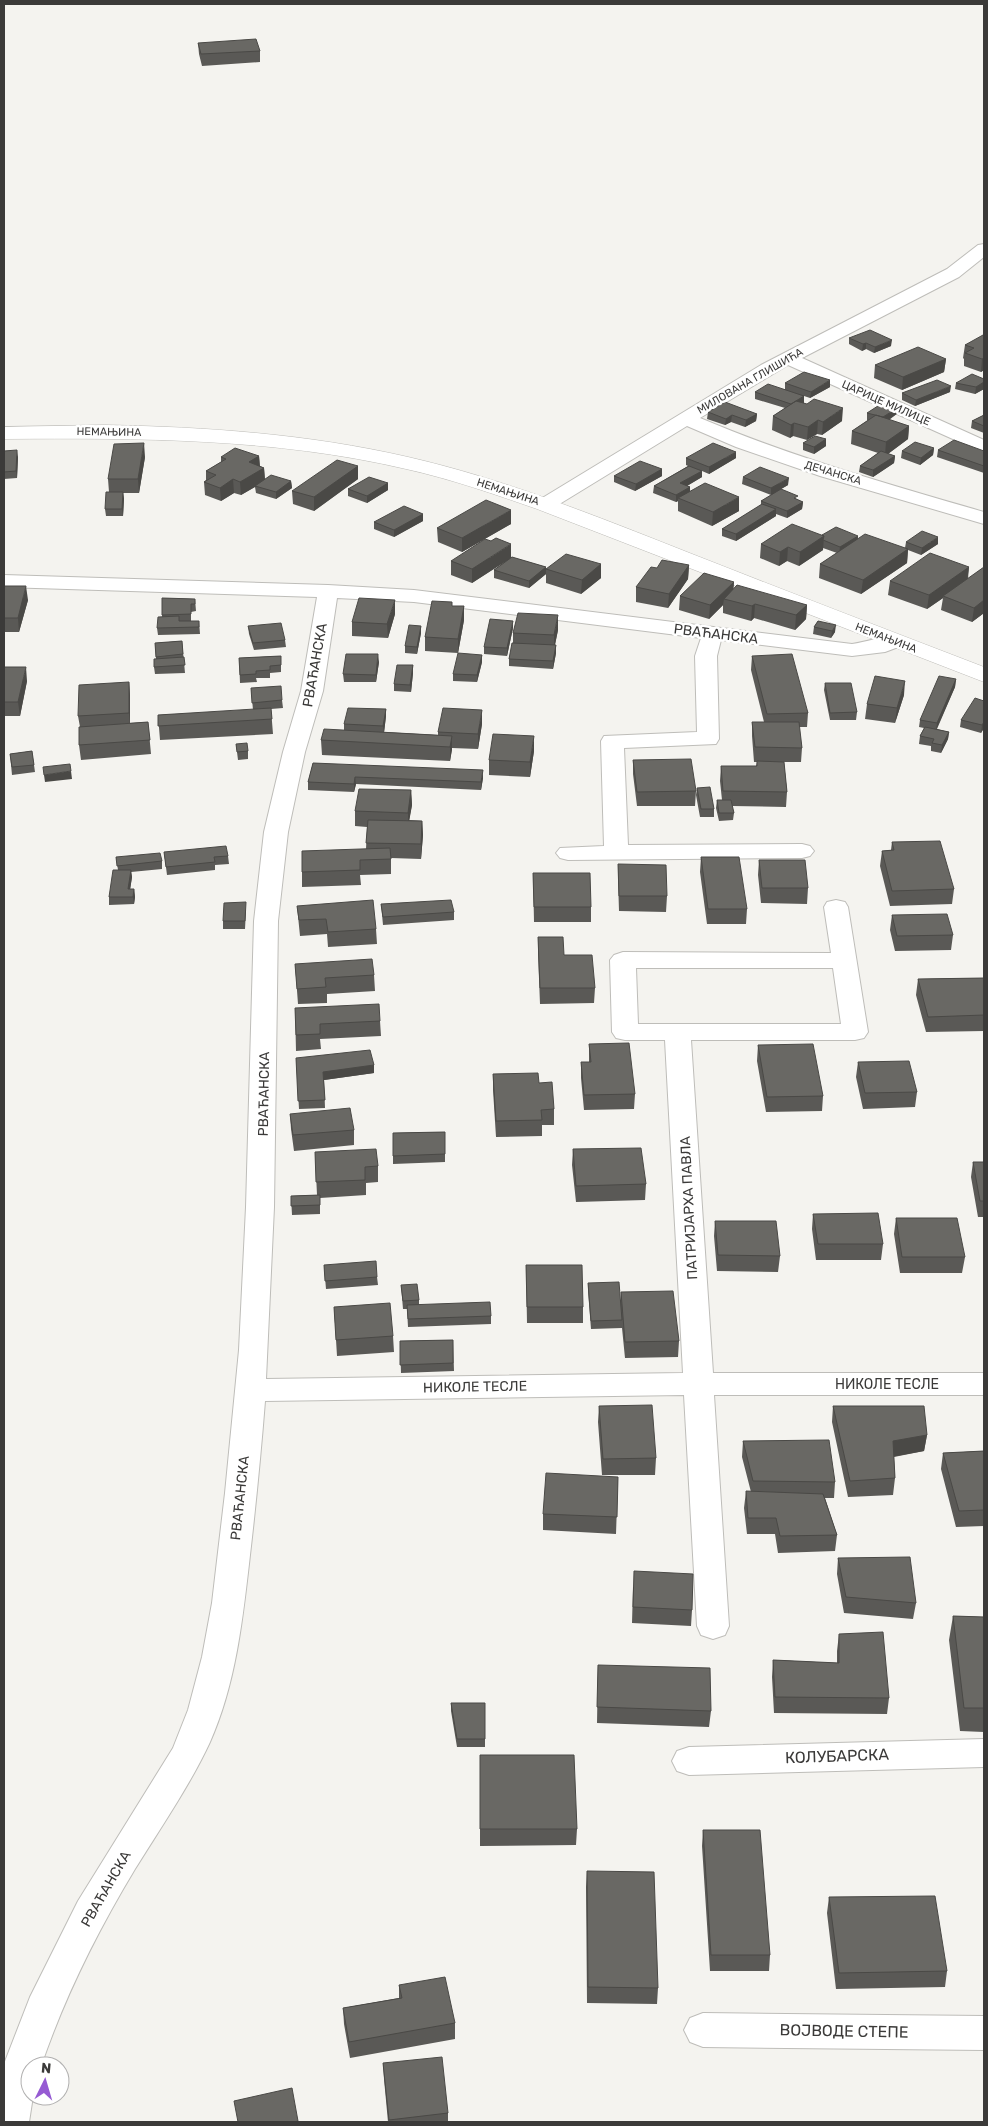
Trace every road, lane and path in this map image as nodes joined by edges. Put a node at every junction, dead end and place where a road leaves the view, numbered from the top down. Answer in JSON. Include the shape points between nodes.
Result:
{"nodes":[{"id":1,"x":984,"y":249,"type":"edge"},
{"id":2,"x":787,"y":358,"type":"junction"},
{"id":3,"x":686,"y":419,"type":"junction"},
{"id":4,"x":4,"y":433,"type":"edge"},
{"id":5,"x":984,"y":447,"type":"edge"},
{"id":6,"x":546,"y":504,"type":"junction"},
{"id":7,"x":984,"y":518,"type":"edge"},
{"id":8,"x":4,"y":581,"type":"edge"},
{"id":9,"x":328,"y":592,"type":"junction"},
{"id":10,"x":714,"y":634,"type":"junction"},
{"id":11,"x":893,"y":640,"type":"junction"},
{"id":12,"x":984,"y":675,"type":"edge"},
{"id":13,"x":802,"y":851,"type":"dead end"},
{"id":14,"x":616,"y":852,"type":"junction"},
{"id":15,"x":568,"y":853,"type":"dead end"},
{"id":16,"x":836,"y":907,"type":"dead end"},
{"id":17,"x":844,"y":961,"type":"junction"},
{"id":18,"x":678,"y":1032,"type":"junction"},
{"id":19,"x":699,"y":1384,"type":"junction"},
{"id":20,"x":984,"y":1384,"type":"edge"},
{"id":21,"x":252,"y":1390,"type":"junction"},
{"id":22,"x":712,"y":1626,"type":"dead end"},
{"id":23,"x":984,"y":1753,"type":"edge"},
{"id":24,"x":689,"y":1761,"type":"dead end"},
{"id":25,"x":703,"y":2030,"type":"dead end"},
{"id":26,"x":984,"y":2033,"type":"edge"},
{"id":27,"x":10,"y":2122,"type":"edge"}],
"edges":[{"from":1,"to":2,"type":"street","name":"МИЛОВАНА ГЛИШИЋА","via":[[953,273]]},
{"from":2,"to":3,"type":"street","name":"МИЛОВАНА ГЛИШИЋА"},
{"from":2,"to":5,"type":"street","name":"ЦАРИЦЕ МИЛИЦЕ"},
{"from":3,"to":6,"type":"street","name":"МИЛОВАНА ГЛИШИЋА"},
{"from":3,"to":7,"type":"street","name":"ДЕЧАНСКА","via":[[827,472]]},
{"from":4,"to":6,"type":"street","name":"НЕМАЊИНА","via":[[161,432],[281,442],[407,464]]},
{"from":6,"to":11,"type":"street","name":"НЕМАЊИНА"},
{"from":8,"to":9,"type":"street"},
{"from":9,"to":10,"type":"street","name":"РВАЋАНСКА","via":[[414,596]]},
{"from":9,"to":21,"type":"street","name":"РВАЋАНСКА","via":[[312,691],[294,752],[268,883],[263,1174]]},
{"from":10,"to":11,"type":"street","name":"РВАЋАНСКА","via":[[852,650],[877,647]]},
{"from":10,"to":14,"type":"street","via":[[706,656],[708,739],[612,741]]},
{"from":11,"to":12,"type":"street","name":"НЕМАЊИНА"},
{"from":13,"to":14,"type":"street"},
{"from":14,"to":15,"type":"street"},
{"from":16,"to":17,"type":"street"},
{"from":17,"to":18,"type":"street","via":[[855,1032]]},
{"from":17,"to":18,"type":"street","via":[[623,960],[625,1032]]},
{"from":18,"to":19,"type":"street","name":"ПАТРИЈАРХА ПАВЛА"},
{"from":19,"to":20,"type":"street","name":"НИКОЛЕ ТЕСЛЕ"},
{"from":19,"to":21,"type":"street","name":"НИКОЛЕ ТЕСЛЕ"},
{"from":19,"to":22,"type":"street"},
{"from":21,"to":27,"type":"street","name":"РВАЋАНСКА","via":[[226,1622],[204,1713],[183,1760],[109,1880],[39,2016],[20,2070]]},
{"from":23,"to":24,"type":"street","name":"КОЛУБАРСКА"},
{"from":25,"to":26,"type":"street","name":"ВОЈВОДЕ СТЕПЕ"}]}
